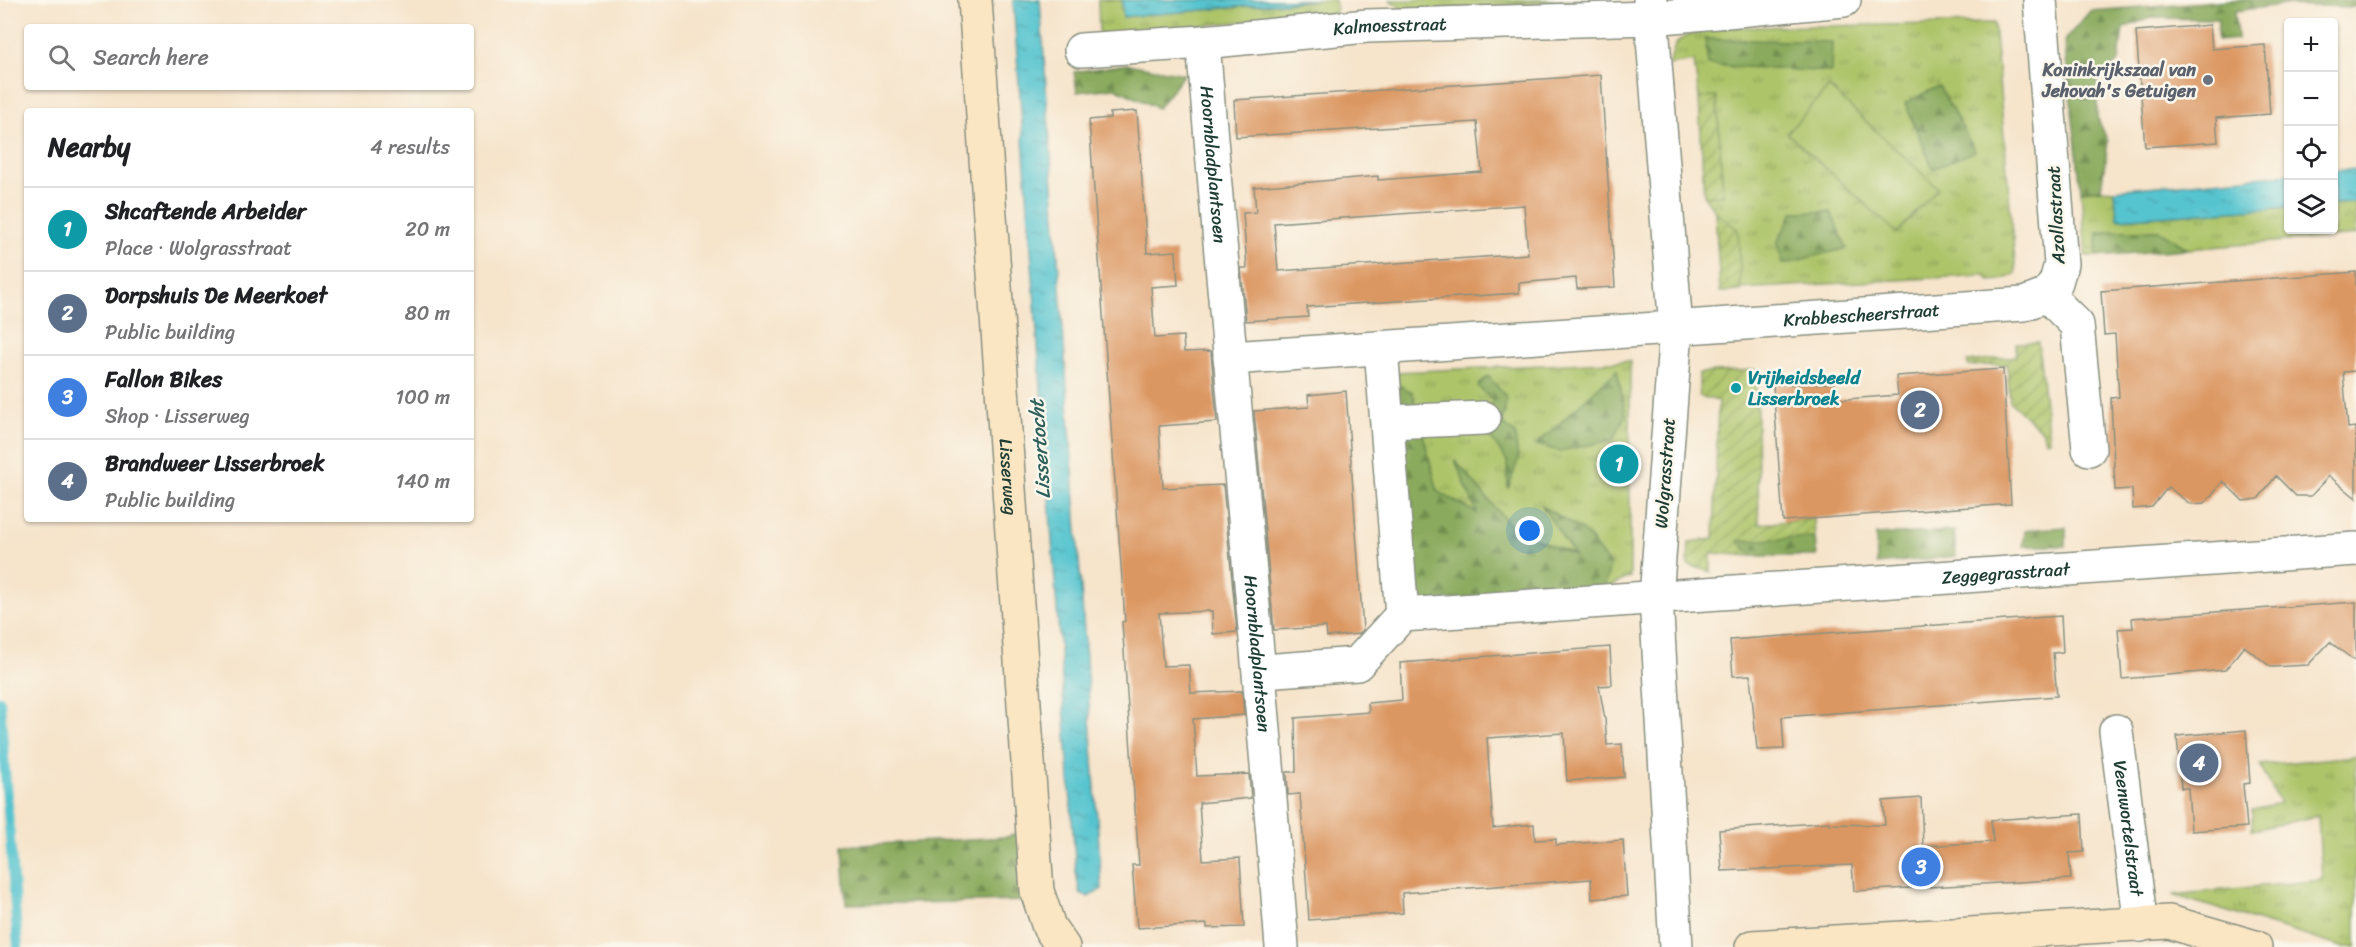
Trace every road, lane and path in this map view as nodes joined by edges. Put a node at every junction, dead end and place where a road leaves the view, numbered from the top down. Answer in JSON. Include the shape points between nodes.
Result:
{"nodes":[{"id":1,"x":975,"y":0,"type":"edge"},
{"id":2,"x":1844,"y":0,"type":"edge"},
{"id":3,"x":2040,"y":0,"type":"edge"},
{"id":4,"x":1651,"y":9,"type":"edge"},
{"id":5,"x":1366,"y":13,"type":"edge"},
{"id":6,"x":1203,"y":42,"type":"junction"},
{"id":7,"x":1081,"y":50,"type":"dead end"},
{"id":8,"x":2047,"y":295,"type":"junction"},
{"id":9,"x":1676,"y":329,"type":"junction"},
{"id":10,"x":1381,"y":348,"type":"junction"},
{"id":11,"x":1230,"y":358,"type":"junction"},
{"id":12,"x":1484,"y":418,"type":"dead end"},
{"id":13,"x":1388,"y":422,"type":"junction"},
{"id":14,"x":2089,"y":449,"type":"dead end"},
{"id":15,"x":2356,"y":549,"type":"edge"},
{"id":16,"x":1656,"y":598,"type":"junction"},
{"id":17,"x":1402,"y":615,"type":"junction"},
{"id":18,"x":1277,"y":670,"type":"dead end"},
{"id":19,"x":2116,"y":731,"type":"dead end"},
{"id":20,"x":2141,"y":925,"type":"junction"},
{"id":21,"x":1785,"y":946,"type":"edge"},
{"id":22,"x":1063,"y":947,"type":"edge"},
{"id":23,"x":1282,"y":947,"type":"edge"},
{"id":24,"x":1676,"y":947,"type":"edge"},
{"id":25,"x":1752,"y":947,"type":"edge"},
{"id":26,"x":2255,"y":947,"type":"edge"}],
"edges":[{"from":1,"to":22,"type":"street","name":"Lisserweg","via":[[1036,891],[1049,927]]},
{"from":2,"to":4,"type":"street","name":"Kalmoesstraat"},
{"from":3,"to":8,"type":"street","name":"Azollastraat","via":[[2061,264]]},
{"from":4,"to":5,"type":"street","name":"Kalmoesstraat"},
{"from":4,"to":9,"type":"street","name":"Wolgrasstraat"},
{"from":5,"to":6,"type":"street","name":"Kalmoesstraat"},
{"from":6,"to":7,"type":"street","name":"Kalmoesstraat"},
{"from":6,"to":11,"type":"street","name":"Hoornbladplantsoen"},
{"from":8,"to":9,"type":"street","name":"Krabbescheerstraat","via":[[2025,304]]},
{"from":8,"to":14,"type":"street","via":[[2077,325]]},
{"from":9,"to":10,"type":"street"},
{"from":9,"to":16,"type":"street","name":"Wolgrasstraat"},
{"from":10,"to":11,"type":"street"},
{"from":10,"to":13,"type":"street"},
{"from":11,"to":23,"type":"street","name":"Hoornbladplantsoen"},
{"from":12,"to":13,"type":"street"},
{"from":13,"to":17,"type":"street"},
{"from":15,"to":16,"type":"street","name":"Zeggegrasstraat"},
{"from":16,"to":17,"type":"street"},
{"from":16,"to":24,"type":"street","name":"Wolgrasstraat"},
{"from":17,"to":18,"type":"street","name":"Hoornbladplantsoen","via":[[1357,664]]},
{"from":19,"to":20,"type":"street","name":"Veenwortelstraat"},
{"from":20,"to":21,"type":"street"},
{"from":20,"to":26,"type":"street","via":[[2169,922]]},
{"from":21,"to":25,"type":"street"}]}
